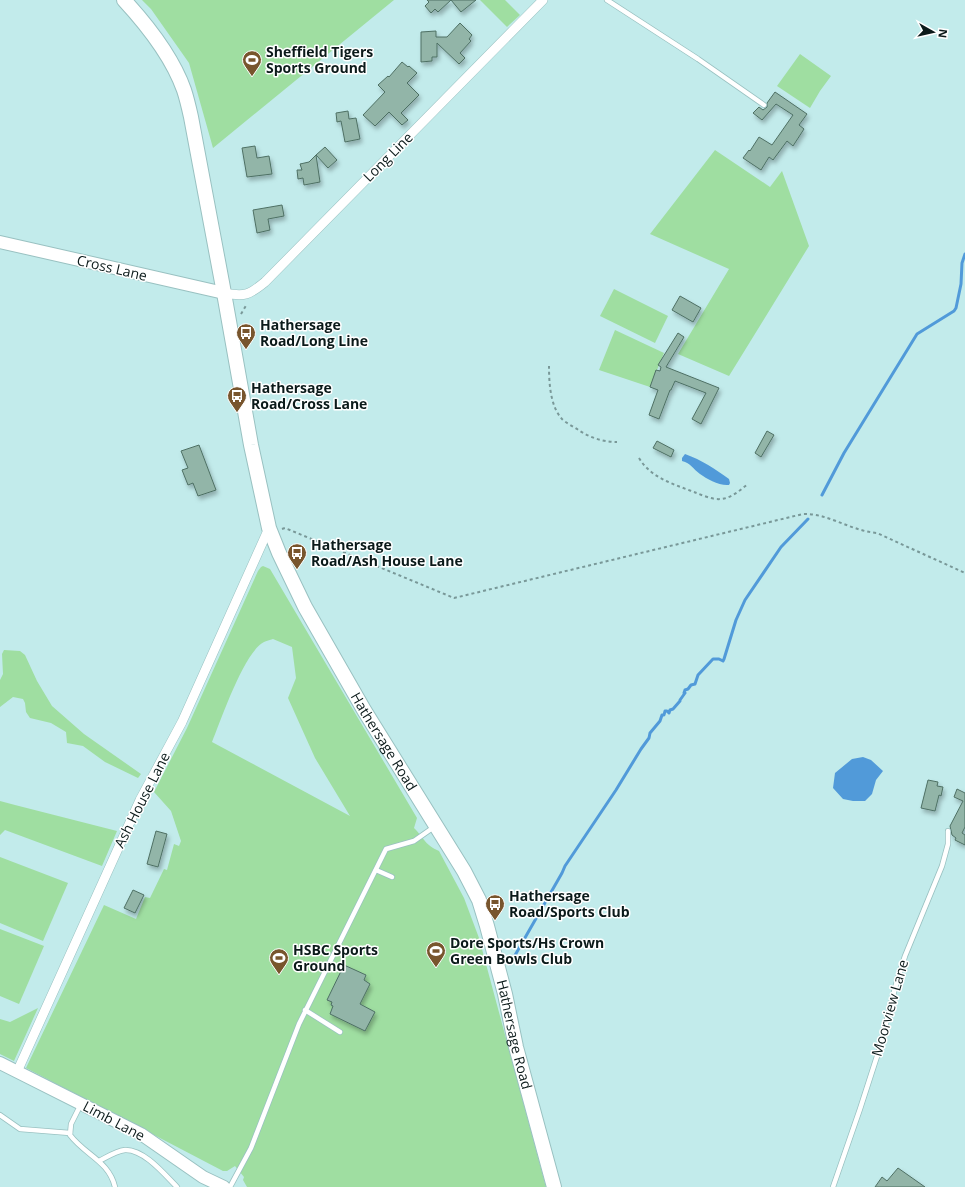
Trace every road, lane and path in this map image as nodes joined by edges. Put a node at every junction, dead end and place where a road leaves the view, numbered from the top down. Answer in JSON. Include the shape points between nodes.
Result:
{"nodes":[{"id":1,"x":124,"y":0,"type":"edge"},
{"id":2,"x":543,"y":0,"type":"edge"},
{"id":3,"x":607,"y":0,"type":"edge"},
{"id":4,"x":764,"y":105,"type":"dead end"},
{"id":5,"x":0,"y":242,"type":"edge"},
{"id":6,"x":224,"y":293,"type":"junction"},
{"id":7,"x":247,"y":303,"type":"dead end"},
{"id":8,"x":240,"y":315,"type":"dead end"},
{"id":9,"x":549,"y":366,"type":"dead end"},
{"id":10,"x":617,"y":442,"type":"dead end"},
{"id":11,"x":639,"y":458,"type":"dead end"},
{"id":12,"x":748,"y":484,"type":"dead end"},
{"id":13,"x":270,"y":529,"type":"junction"},
{"id":14,"x":965,"y":573,"type":"edge"},
{"id":15,"x":436,"y":826,"type":"junction"},
{"id":16,"x":948,"y":831,"type":"dead end"},
{"id":17,"x":376,"y":870,"type":"junction"},
{"id":18,"x":392,"y":877,"type":"dead end"},
{"id":19,"x":305,"y":1010,"type":"junction"},
{"id":20,"x":340,"y":1032,"type":"dead end"},
{"id":21,"x":0,"y":1063,"type":"edge"},
{"id":22,"x":17,"y":1072,"type":"junction"},
{"id":23,"x":81,"y":1104,"type":"junction"},
{"id":24,"x":0,"y":1115,"type":"edge"},
{"id":25,"x":70,"y":1133,"type":"junction"},
{"id":26,"x":99,"y":1161,"type":"junction"},
{"id":27,"x":115,"y":1187,"type":"edge"},
{"id":28,"x":177,"y":1187,"type":"edge"},
{"id":29,"x":224,"y":1187,"type":"edge"},
{"id":30,"x":230,"y":1187,"type":"edge"},
{"id":31,"x":554,"y":1187,"type":"edge"},
{"id":32,"x":833,"y":1187,"type":"edge"}],
"edges":[{"from":1,"to":6,"type":"main road","name":"Hathersage Road","via":[[159,43],[184,90]]},
{"from":2,"to":6,"type":"street","name":"Long Line","via":[[265,282],[245,295]]},
{"from":3,"to":4,"type":"lane"},
{"from":5,"to":6,"type":"street","name":"Cross Lane"},
{"from":6,"to":13,"type":"main road","name":"Hathersage Road","via":[[251,445]]},
{"from":7,"to":8,"type":"path"},
{"from":9,"to":10,"type":"path","via":[[550,388],[562,419],[586,435],[606,442]]},
{"from":11,"to":12,"type":"path","via":[[650,472],[665,481],[710,498],[721,499],[736,494]]},
{"from":13,"to":14,"type":"path","via":[[285,528],[454,598],[803,514],[813,514],[877,533]]},
{"from":13,"to":15,"type":"main road","name":"Hathersage Road","via":[[305,607],[364,710]]},
{"from":13,"to":22,"type":"street","name":"Ash House Lane","via":[[182,722],[136,807]]},
{"from":15,"to":17,"type":"lane","via":[[414,841],[386,849]]},
{"from":15,"to":31,"type":"main road","name":"Hathersage Road","via":[[479,900],[506,994],[516,1047]]},
{"from":16,"to":32,"type":"lane","name":"Moorview Lane","via":[[948,844],[942,866],[905,956],[880,1047]]},
{"from":17,"to":18,"type":"lane"},
{"from":17,"to":19,"type":"lane"},
{"from":19,"to":20,"type":"lane"},
{"from":19,"to":30,"type":"lane","via":[[251,1148]]},
{"from":21,"to":22,"type":"street","name":"Limb Lane"},
{"from":22,"to":23,"type":"street","name":"Limb Lane"},
{"from":23,"to":25,"type":"lane","via":[[71,1124]]},
{"from":23,"to":29,"type":"street","name":"Limb Lane","via":[[141,1134],[203,1177]]},
{"from":24,"to":25,"type":"lane","via":[[20,1129]]},
{"from":25,"to":26,"type":"lane"},
{"from":26,"to":27,"type":"lane","via":[[109,1172]]},
{"from":26,"to":28,"type":"lane","via":[[124,1150],[130,1151],[147,1158]]}]}
